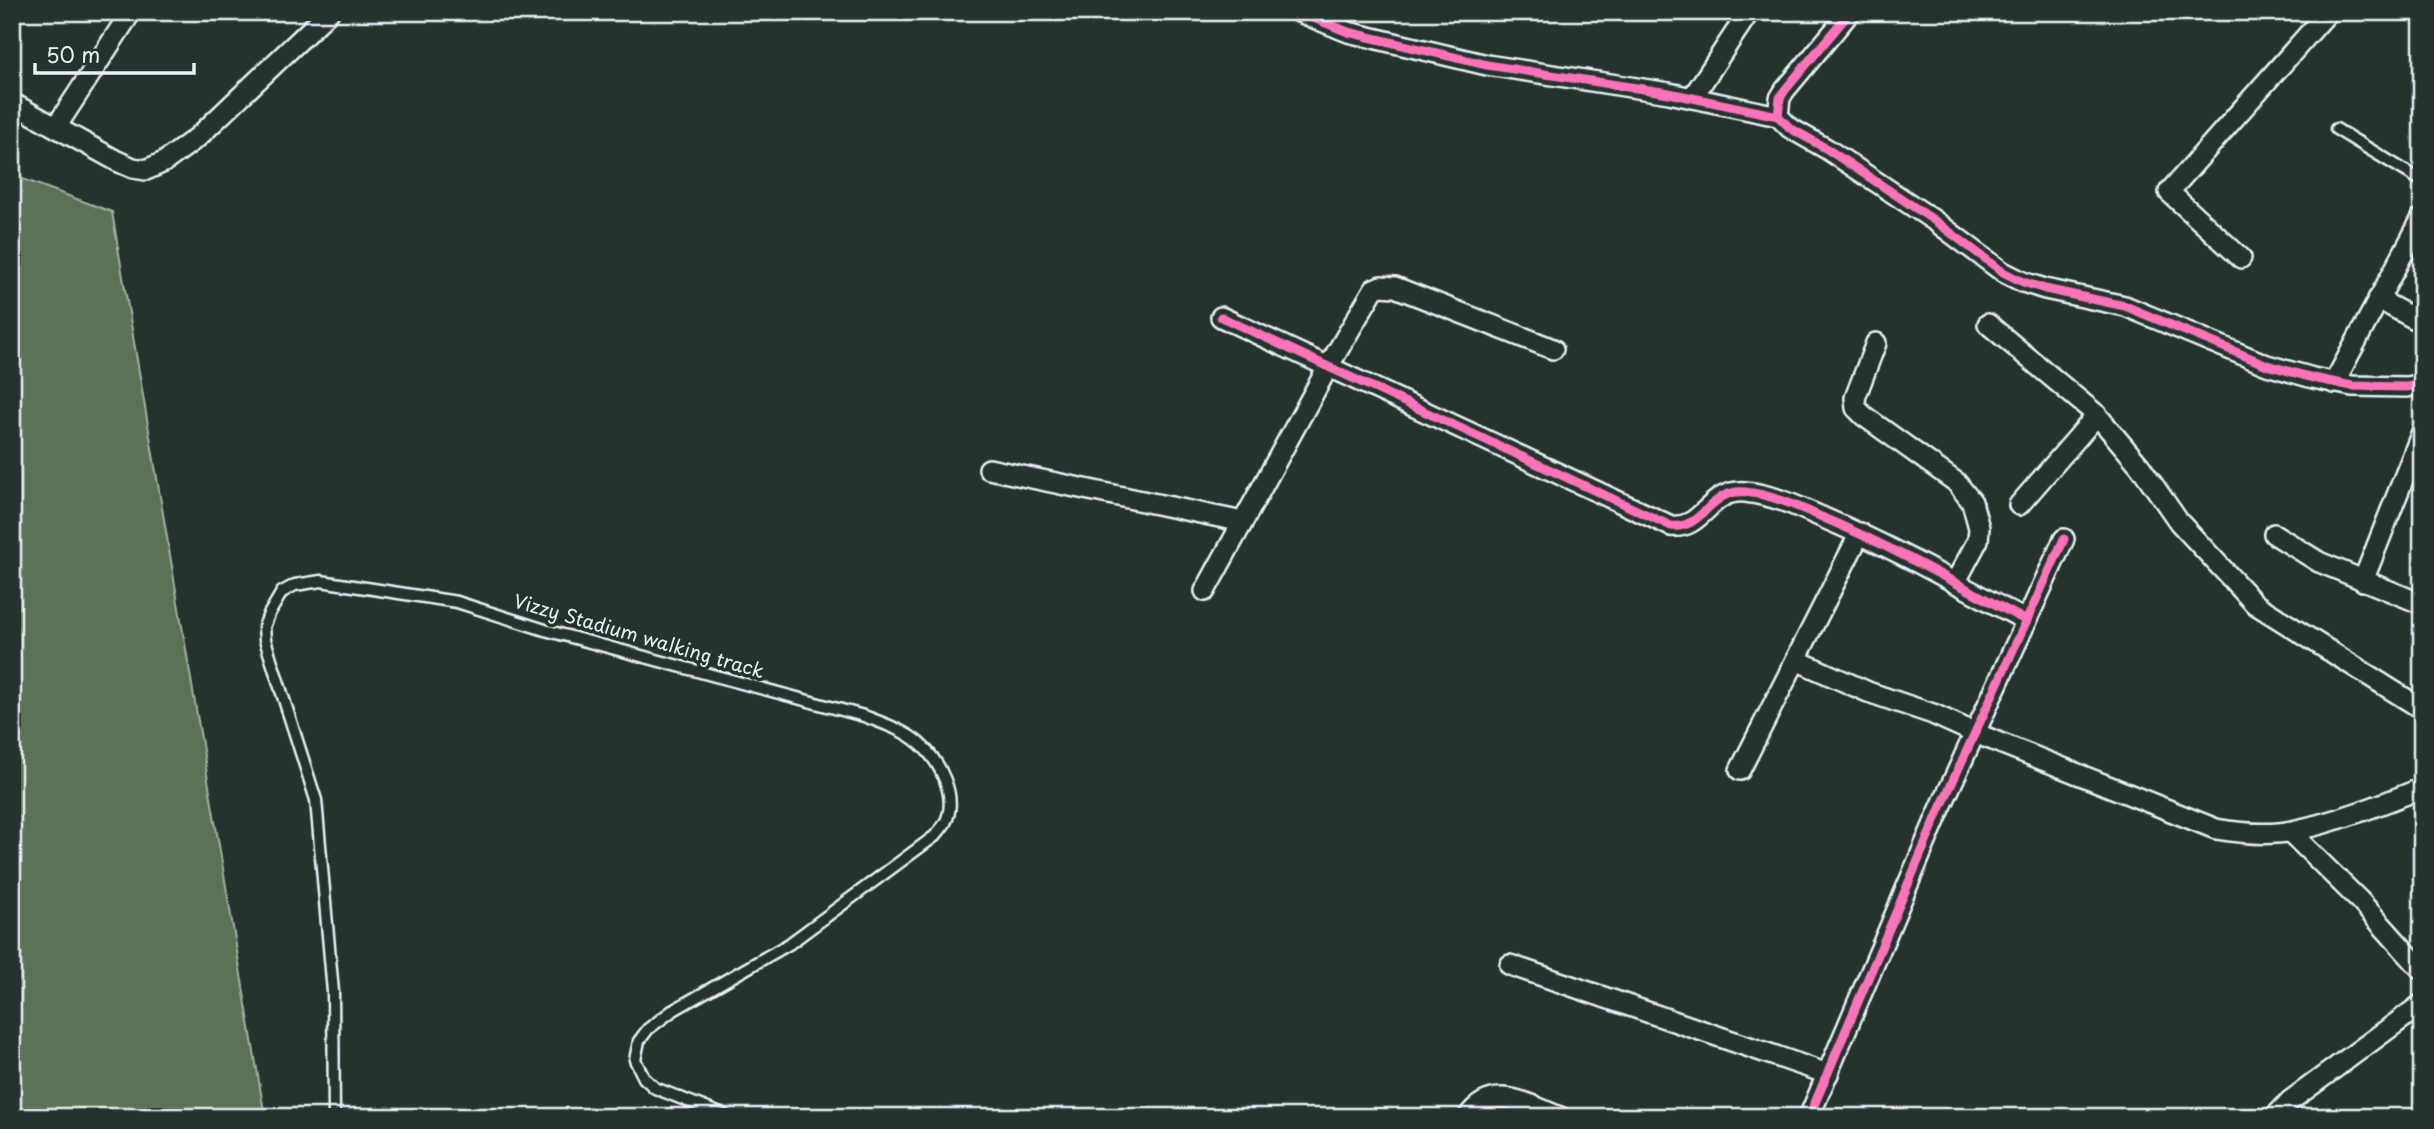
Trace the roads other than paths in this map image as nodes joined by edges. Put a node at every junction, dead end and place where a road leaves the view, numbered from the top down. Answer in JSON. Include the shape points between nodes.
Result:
{"nodes":[{"id":1,"x":131,"y":12,"type":"edge"},
{"id":2,"x":329,"y":12,"type":"edge"},
{"id":3,"x":1299,"y":12,"type":"edge"},
{"id":4,"x":1749,"y":12,"type":"edge"},
{"id":5,"x":1850,"y":12,"type":"edge"},
{"id":6,"x":2328,"y":12,"type":"edge"},
{"id":7,"x":1692,"y":98,"type":"junction"},
{"id":8,"x":12,"y":103,"type":"edge"},
{"id":9,"x":1778,"y":116,"type":"junction"},
{"id":10,"x":56,"y":127,"type":"junction"},
{"id":11,"x":2336,"y":129,"type":"dead end"},
{"id":12,"x":2422,"y":181,"type":"edge"},
{"id":13,"x":2422,"y":218,"type":"edge"},
{"id":14,"x":2241,"y":258,"type":"dead end"},
{"id":15,"x":2378,"y":299,"type":"junction"},
{"id":16,"x":1221,"y":317,"type":"dead end"},
{"id":17,"x":2422,"y":323,"type":"edge"},
{"id":18,"x":1988,"y":324,"type":"dead end"},
{"id":19,"x":1876,"y":343,"type":"dead end"},
{"id":20,"x":1553,"y":349,"type":"dead end"},
{"id":21,"x":1328,"y":367,"type":"junction"},
{"id":22,"x":2334,"y":383,"type":"junction"},
{"id":23,"x":2422,"y":384,"type":"edge"},
{"id":24,"x":2097,"y":415,"type":"junction"},
{"id":25,"x":2422,"y":432,"type":"edge"},
{"id":26,"x":989,"y":469,"type":"dead end"},
{"id":27,"x":2020,"y":505,"type":"dead end"},
{"id":28,"x":1243,"y":522,"type":"junction"},
{"id":29,"x":1860,"y":533,"type":"junction"},
{"id":30,"x":2274,"y":534,"type":"dead end"},
{"id":31,"x":2064,"y":539,"type":"dead end"},
{"id":32,"x":2363,"y":581,"type":"junction"},
{"id":33,"x":1955,"y":583,"type":"junction"},
{"id":34,"x":1205,"y":591,"type":"dead end"},
{"id":35,"x":2422,"y":604,"type":"edge"},
{"id":36,"x":2027,"y":621,"type":"junction"},
{"id":37,"x":1796,"y":660,"type":"junction"},
{"id":38,"x":2422,"y":709,"type":"edge"},
{"id":39,"x":1975,"y":733,"type":"junction"},
{"id":40,"x":1740,"y":770,"type":"dead end"},
{"id":41,"x":2422,"y":788,"type":"edge"},
{"id":42,"x":2290,"y":832,"type":"junction"},
{"id":43,"x":1510,"y":965,"type":"dead end"},
{"id":44,"x":2422,"y":970,"type":"edge"},
{"id":45,"x":2422,"y":1004,"type":"edge"},
{"id":46,"x":1828,"y":1074,"type":"junction"},
{"id":47,"x":334,"y":1117,"type":"edge"},
{"id":48,"x":728,"y":1117,"type":"edge"},
{"id":49,"x":1468,"y":1117,"type":"edge"},
{"id":50,"x":1560,"y":1117,"type":"edge"},
{"id":51,"x":1810,"y":1117,"type":"edge"},
{"id":52,"x":2276,"y":1117,"type":"edge"}],
"edges":[{"from":1,"to":10,"type":"street"},
{"from":2,"to":10,"type":"street","via":[[198,137],[164,163],[146,170],[133,168]]},
{"from":3,"to":7,"type":"street","via":[[1348,32],[1487,65]]},
{"from":4,"to":7,"type":"street"},
{"from":5,"to":9,"type":"street","via":[[1785,90]]},
{"from":6,"to":14,"type":"street","via":[[2169,192]]},
{"from":7,"to":9,"type":"street"},
{"from":8,"to":10,"type":"street"},
{"from":9,"to":22,"type":"street","via":[[2023,282],[2125,306],[2267,365]]},
{"from":11,"to":12,"type":"lane"},
{"from":13,"to":15,"type":"street"},
{"from":15,"to":17,"type":"street"},
{"from":15,"to":22,"type":"street"},
{"from":16,"to":21,"type":"street"},
{"from":18,"to":24,"type":"street"},
{"from":19,"to":33,"type":"street","via":[[1854,398],[1856,408],[1956,482],[1977,513],[1978,540]]},
{"from":20,"to":21,"type":"street","via":[[1395,287],[1381,286],[1365,302]]},
{"from":21,"to":28,"type":"street"},
{"from":21,"to":29,"type":"street","via":[[1671,526],[1695,520],[1720,497],[1744,492],[1777,498]]},
{"from":22,"to":23,"type":"street"},
{"from":24,"to":27,"type":"street"},
{"from":24,"to":38,"type":"street","via":[[2179,522],[2255,604]]},
{"from":25,"to":32,"type":"street"},
{"from":26,"to":28,"type":"street"},
{"from":28,"to":34,"type":"street"},
{"from":29,"to":33,"type":"street"},
{"from":29,"to":37,"type":"street"},
{"from":30,"to":32,"type":"street","via":[[2319,562]]},
{"from":31,"to":36,"type":"street"},
{"from":32,"to":35,"type":"street"},
{"from":33,"to":36,"type":"street"},
{"from":36,"to":39,"type":"street"},
{"from":37,"to":39,"type":"street"},
{"from":37,"to":40,"type":"street"},
{"from":39,"to":42,"type":"street","via":[[2216,829]]},
{"from":39,"to":46,"type":"street"},
{"from":41,"to":42,"type":"street"},
{"from":42,"to":44,"type":"street"},
{"from":43,"to":46,"type":"street"},
{"from":45,"to":52,"type":"street","via":[[2290,1101]]},
{"from":46,"to":51,"type":"street"},
{"from":47,"to":48,"type":"lane","name":"Vizzy Stadium walking track","via":[[334,992],[317,800],[264,627],[282,592],[320,581],[457,602],[864,716],[918,742],[935,761],[949,809],[935,836],[789,944],[672,1011],[639,1041],[635,1060],[655,1088]]},
{"from":49,"to":50,"type":"street","via":[[1483,1101],[1494,1097]]}]}
